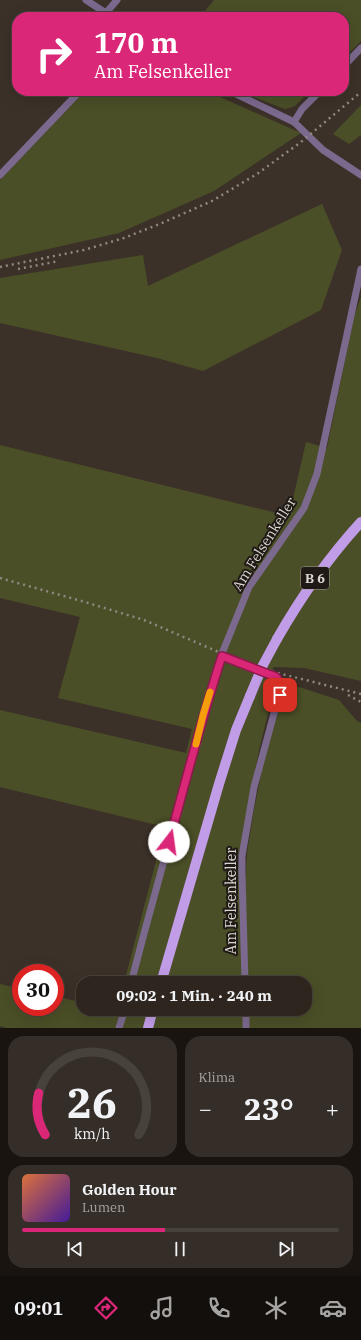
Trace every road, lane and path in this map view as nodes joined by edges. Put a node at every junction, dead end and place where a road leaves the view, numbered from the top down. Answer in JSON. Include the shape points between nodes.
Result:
{"nodes":[{"id":1,"x":86,"y":0,"type":"edge"},
{"id":2,"x":117,"y":0,"type":"edge"},
{"id":3,"x":104,"y":12,"type":"edge"},
{"id":4,"x":111,"y":12,"type":"edge"},
{"id":5,"x":361,"y":48,"type":"edge"},
{"id":6,"x":349,"y":61,"type":"edge"},
{"id":7,"x":75,"y":96,"type":"edge"},
{"id":8,"x":240,"y":96,"type":"edge"},
{"id":9,"x":315,"y":96,"type":"edge"},
{"id":10,"x":294,"y":122,"type":"junction"},
{"id":11,"x":0,"y":175,"type":"edge"},
{"id":12,"x":361,"y":175,"type":"edge"},
{"id":13,"x":361,"y":269,"type":"edge"},
{"id":14,"x":361,"y":522,"type":"edge"},
{"id":15,"x":222,"y":656,"type":"junction"},
{"id":16,"x":133,"y":976,"type":"edge"},
{"id":17,"x":163,"y":976,"type":"edge"},
{"id":18,"x":245,"y":976,"type":"edge"},
{"id":19,"x":123,"y":1016,"type":"edge"},
{"id":20,"x":151,"y":1016,"type":"edge"},
{"id":21,"x":246,"y":1016,"type":"edge"},
{"id":22,"x":119,"y":1028,"type":"edge"},
{"id":23,"x":148,"y":1028,"type":"edge"},
{"id":24,"x":246,"y":1028,"type":"edge"}],
"edges":[{"from":1,"to":3,"type":"street"},
{"from":2,"to":4,"type":"street"},
{"from":5,"to":6,"type":"street"},
{"from":7,"to":11,"type":"street"},
{"from":8,"to":10,"type":"street"},
{"from":9,"to":10,"type":"street"},
{"from":10,"to":12,"type":"street","via":[[323,150]]},
{"from":13,"to":15,"type":"street","name":"Am Felsenkeller","via":[[312,488],[299,516],[249,587]]},
{"from":14,"to":17,"type":"main road","number":"B 6","bridge":true,"via":[[316,578],[293,612],[263,666],[236,730]]},
{"from":15,"to":16,"type":"street","via":[[203,715]]},
{"from":15,"to":18,"type":"street","name":"Am Felsenkeller","via":[[276,677],[282,684],[254,787],[242,856]]},
{"from":19,"to":22,"type":"street"},
{"from":20,"to":23,"type":"main road"},
{"from":21,"to":24,"type":"street"}]}
